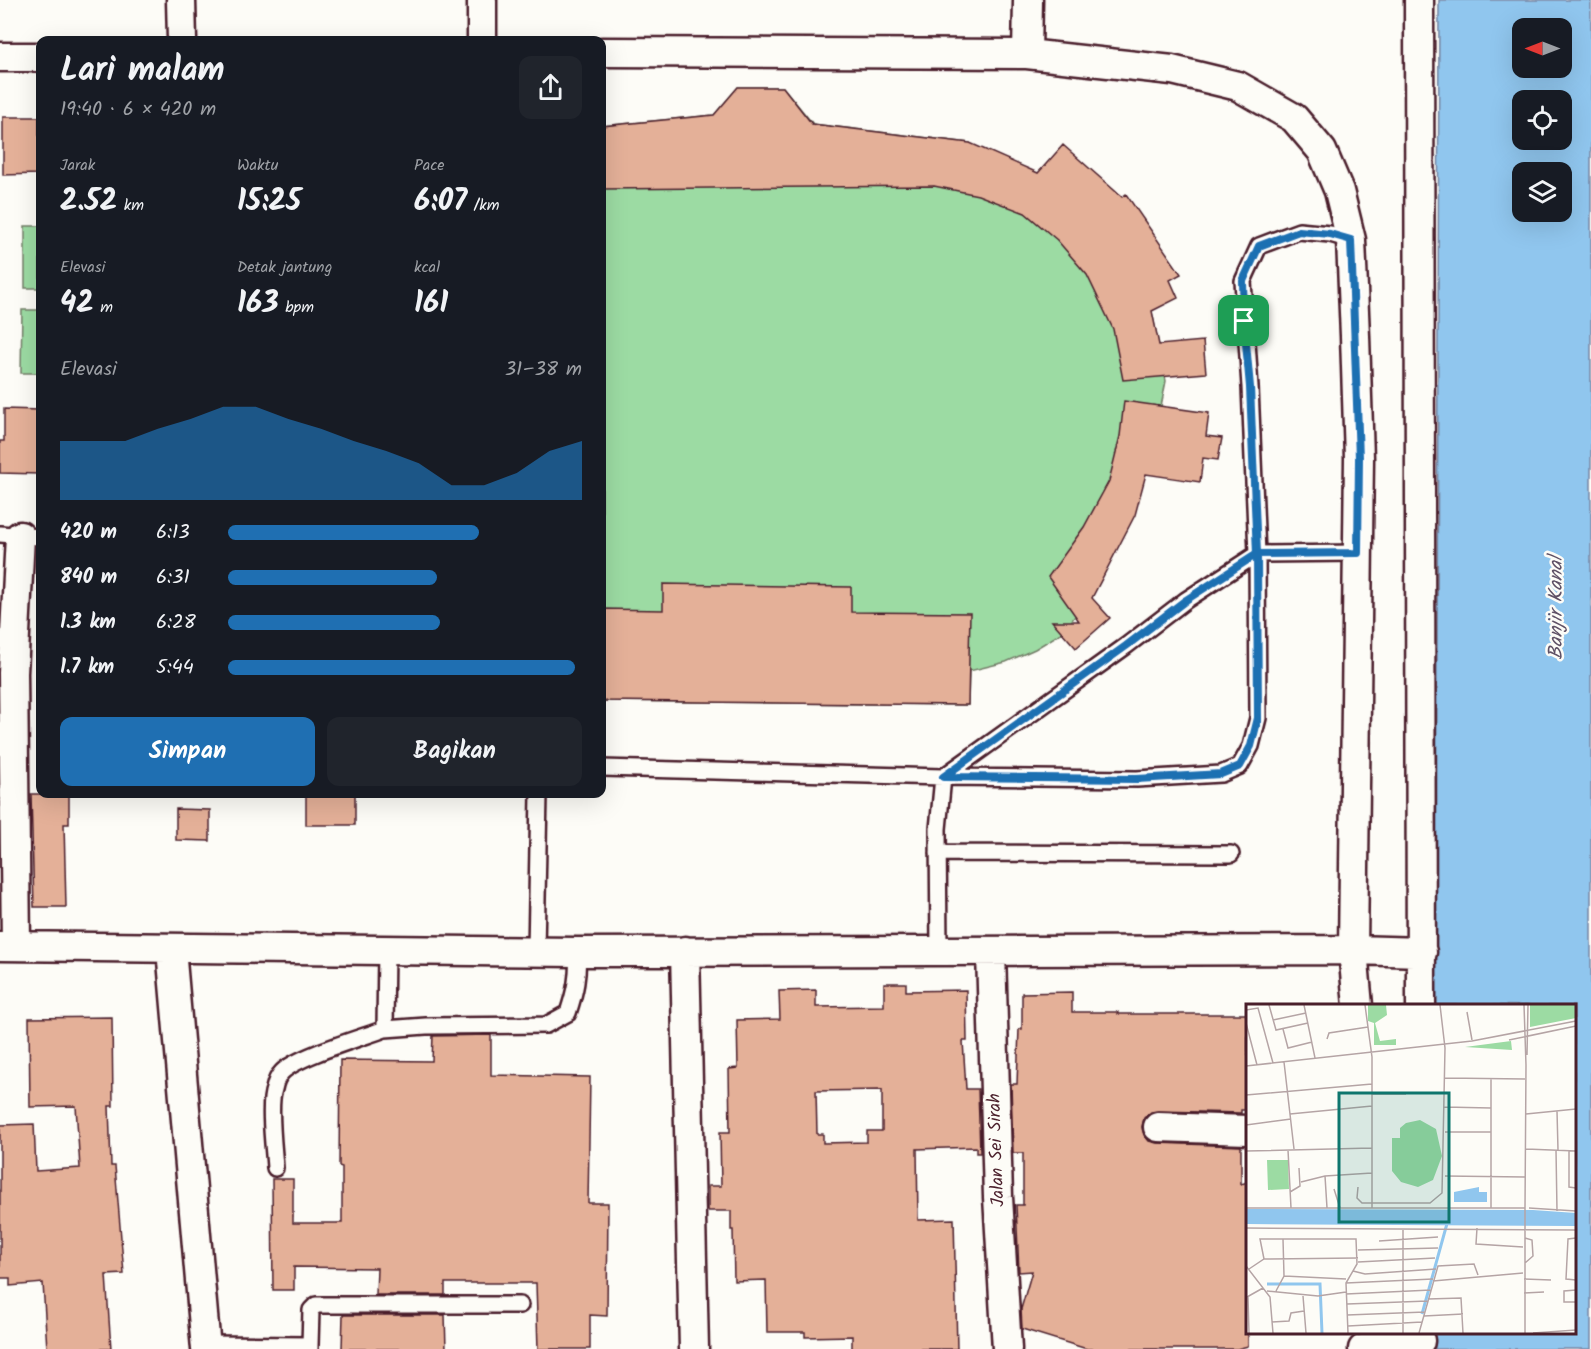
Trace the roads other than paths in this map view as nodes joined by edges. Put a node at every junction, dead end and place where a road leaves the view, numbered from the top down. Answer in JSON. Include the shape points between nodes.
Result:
{"nodes":[{"id":1,"x":181,"y":0,"type":"edge"},
{"id":2,"x":482,"y":0,"type":"edge"},
{"id":3,"x":1028,"y":0,"type":"edge"},
{"id":4,"x":1419,"y":0,"type":"edge"},
{"id":5,"x":182,"y":36,"type":"edge"},
{"id":6,"x":482,"y":36,"type":"edge"},
{"id":7,"x":606,"y":52,"type":"edge"},
{"id":8,"x":1027,"y":54,"type":"junction"},
{"id":9,"x":0,"y":57,"type":"edge"},
{"id":10,"x":36,"y":57,"type":"edge"},
{"id":11,"x":1351,"y":240,"type":"junction"},
{"id":12,"x":20,"y":535,"type":"edge"},
{"id":13,"x":1358,"y":553,"type":"junction"},
{"id":14,"x":1257,"y":554,"type":"junction"},
{"id":15,"x":606,"y":768,"type":"edge"},
{"id":16,"x":943,"y":777,"type":"junction"},
{"id":17,"x":539,"y":798,"type":"edge"},
{"id":18,"x":938,"y":853,"type":"junction"},
{"id":19,"x":1231,"y":854,"type":"dead end"},
{"id":20,"x":8,"y":946,"type":"edge"},
{"id":21,"x":171,"y":949,"type":"junction"},
{"id":22,"x":386,"y":949,"type":"junction"},
{"id":23,"x":1353,"y":950,"type":"junction"},
{"id":24,"x":536,"y":951,"type":"junction"},
{"id":25,"x":685,"y":951,"type":"junction"},
{"id":26,"x":939,"y":951,"type":"junction"},
{"id":27,"x":577,"y":952,"type":"junction"},
{"id":28,"x":991,"y":952,"type":"junction"},
{"id":29,"x":1422,"y":952,"type":"junction"},
{"id":30,"x":1358,"y":1004,"type":"edge"},
{"id":31,"x":1421,"y":1004,"type":"edge"},
{"id":32,"x":385,"y":1029,"type":"junction"},
{"id":33,"x":1158,"y":1127,"type":"dead end"},
{"id":34,"x":1246,"y":1130,"type":"edge"},
{"id":35,"x":275,"y":1168,"type":"dead end"},
{"id":36,"x":520,"y":1305,"type":"dead end"},
{"id":37,"x":1420,"y":1341,"type":"edge"},
{"id":38,"x":206,"y":1347,"type":"edge"},
{"id":39,"x":310,"y":1347,"type":"edge"},
{"id":40,"x":694,"y":1349,"type":"edge"},
{"id":41,"x":1007,"y":1349,"type":"edge"},
{"id":42,"x":1363,"y":1349,"type":"edge"}],
"edges":[{"from":1,"to":5,"type":"street"},
{"from":2,"to":6,"type":"street"},
{"from":3,"to":8,"type":"street"},
{"from":4,"to":29,"type":"street"},
{"from":7,"to":8,"type":"street"},
{"from":8,"to":11,"type":"street","via":[[1172,70],[1238,86],[1284,112],[1322,150],[1339,191]]},
{"from":9,"to":10,"type":"street"},
{"from":11,"to":13,"type":"street","via":[[1359,458]]},
{"from":11,"to":14,"type":"lane","via":[[1299,231],[1259,246],[1243,281]]},
{"from":12,"to":20,"type":"street"},
{"from":13,"to":14,"type":"lane"},
{"from":13,"to":23,"type":"street"},
{"from":14,"to":16,"type":"lane","via":[[1186,600]]},
{"from":14,"to":16,"type":"lane","via":[[1258,718],[1251,746],[1240,766],[1221,774],[1137,779]]},
{"from":15,"to":16,"type":"lane"},
{"from":16,"to":18,"type":"lane"},
{"from":17,"to":24,"type":"lane"},
{"from":18,"to":19,"type":"lane"},
{"from":18,"to":26,"type":"lane"},
{"from":20,"to":21,"type":"street"},
{"from":21,"to":22,"type":"street"},
{"from":21,"to":38,"type":"street"},
{"from":22,"to":24,"type":"street"},
{"from":22,"to":32,"type":"lane"},
{"from":23,"to":28,"type":"street"},
{"from":23,"to":29,"type":"street"},
{"from":23,"to":30,"type":"street"},
{"from":24,"to":27,"type":"street"},
{"from":25,"to":26,"type":"street"},
{"from":25,"to":27,"type":"street"},
{"from":25,"to":40,"type":"street"},
{"from":26,"to":28,"type":"street"},
{"from":27,"to":32,"type":"lane","via":[[577,987],[568,1013],[546,1025]]},
{"from":28,"to":41,"type":"street","name":"Jalan Sei Sirah"},
{"from":29,"to":31,"type":"street"},
{"from":32,"to":35,"type":"lane","via":[[319,1053],[281,1073],[273,1091]]},
{"from":33,"to":34,"type":"street"},
{"from":36,"to":39,"type":"lane","via":[[316,1305],[311,1310]]},
{"from":37,"to":42,"type":"street"},
{"from":38,"to":39,"type":"lane"}]}
